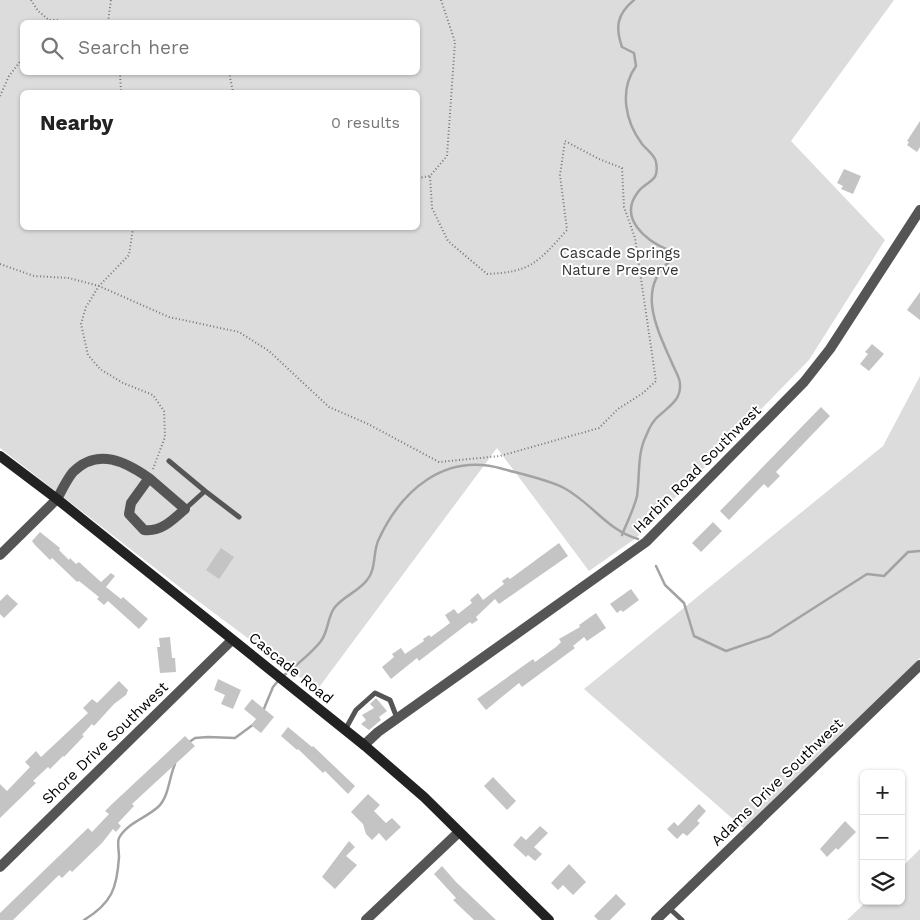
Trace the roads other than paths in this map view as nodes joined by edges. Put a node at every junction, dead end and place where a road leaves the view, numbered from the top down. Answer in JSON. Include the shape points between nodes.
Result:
{"nodes":[{"id":1,"x":920,"y":210,"type":"edge"},
{"id":2,"x":0,"y":456,"type":"edge"},
{"id":3,"x":168,"y":460,"type":"dead end"},
{"id":4,"x":150,"y":478,"type":"junction"},
{"id":5,"x":205,"y":491,"type":"junction"},
{"id":6,"x":57,"y":499,"type":"junction"},
{"id":7,"x":185,"y":509,"type":"junction"},
{"id":8,"x":239,"y":518,"type":"dead end"},
{"id":9,"x":0,"y":555,"type":"edge"},
{"id":10,"x":232,"y":640,"type":"junction"},
{"id":11,"x":920,"y":665,"type":"edge"},
{"id":12,"x":397,"y":718,"type":"junction"},
{"id":13,"x":345,"y":730,"type":"junction"},
{"id":14,"x":364,"y":745,"type":"junction"},
{"id":15,"x":459,"y":832,"type":"junction"},
{"id":16,"x":0,"y":867,"type":"edge"},
{"id":17,"x":668,"y":908,"type":"junction"},
{"id":18,"x":366,"y":920,"type":"edge"},
{"id":19,"x":549,"y":920,"type":"edge"},
{"id":20,"x":656,"y":920,"type":"edge"},
{"id":21,"x":682,"y":920,"type":"edge"}],
"edges":[{"from":1,"to":12,"type":"street","name":"Harbin Road Southwest","via":[[830,349],[804,382],[646,542]]},
{"from":2,"to":6,"type":"main road","name":"Cascade Road"},
{"from":3,"to":5,"type":"lane"},
{"from":4,"to":6,"type":"street","via":[[131,465],[101,457],[73,472]]},
{"from":4,"to":7,"type":"street"},
{"from":4,"to":7,"type":"street","via":[[130,503],[130,514],[136,523],[144,530],[154,531],[169,524]]},
{"from":5,"to":7,"type":"lane"},
{"from":5,"to":8,"type":"lane"},
{"from":6,"to":9,"type":"street"},
{"from":6,"to":10,"type":"main road","name":"Cascade Road"},
{"from":10,"to":13,"type":"main road","name":"Cascade Road"},
{"from":10,"to":16,"type":"street","name":"Shore Drive Southwest"},
{"from":11,"to":17,"type":"street","name":"Adams Drive Southwest"},
{"from":12,"to":13,"type":"lane","via":[[390,700],[375,693],[356,710]]},
{"from":12,"to":14,"type":"street","name":"Harbin Road Southwest"},
{"from":13,"to":14,"type":"main road","name":"Cascade Road"},
{"from":14,"to":15,"type":"main road","name":"Cascade Road"},
{"from":15,"to":18,"type":"street"},
{"from":15,"to":19,"type":"main road","name":"Cascade Road"},
{"from":17,"to":20,"type":"street","name":"Adams Drive Southwest"},
{"from":17,"to":21,"type":"lane"}]}
